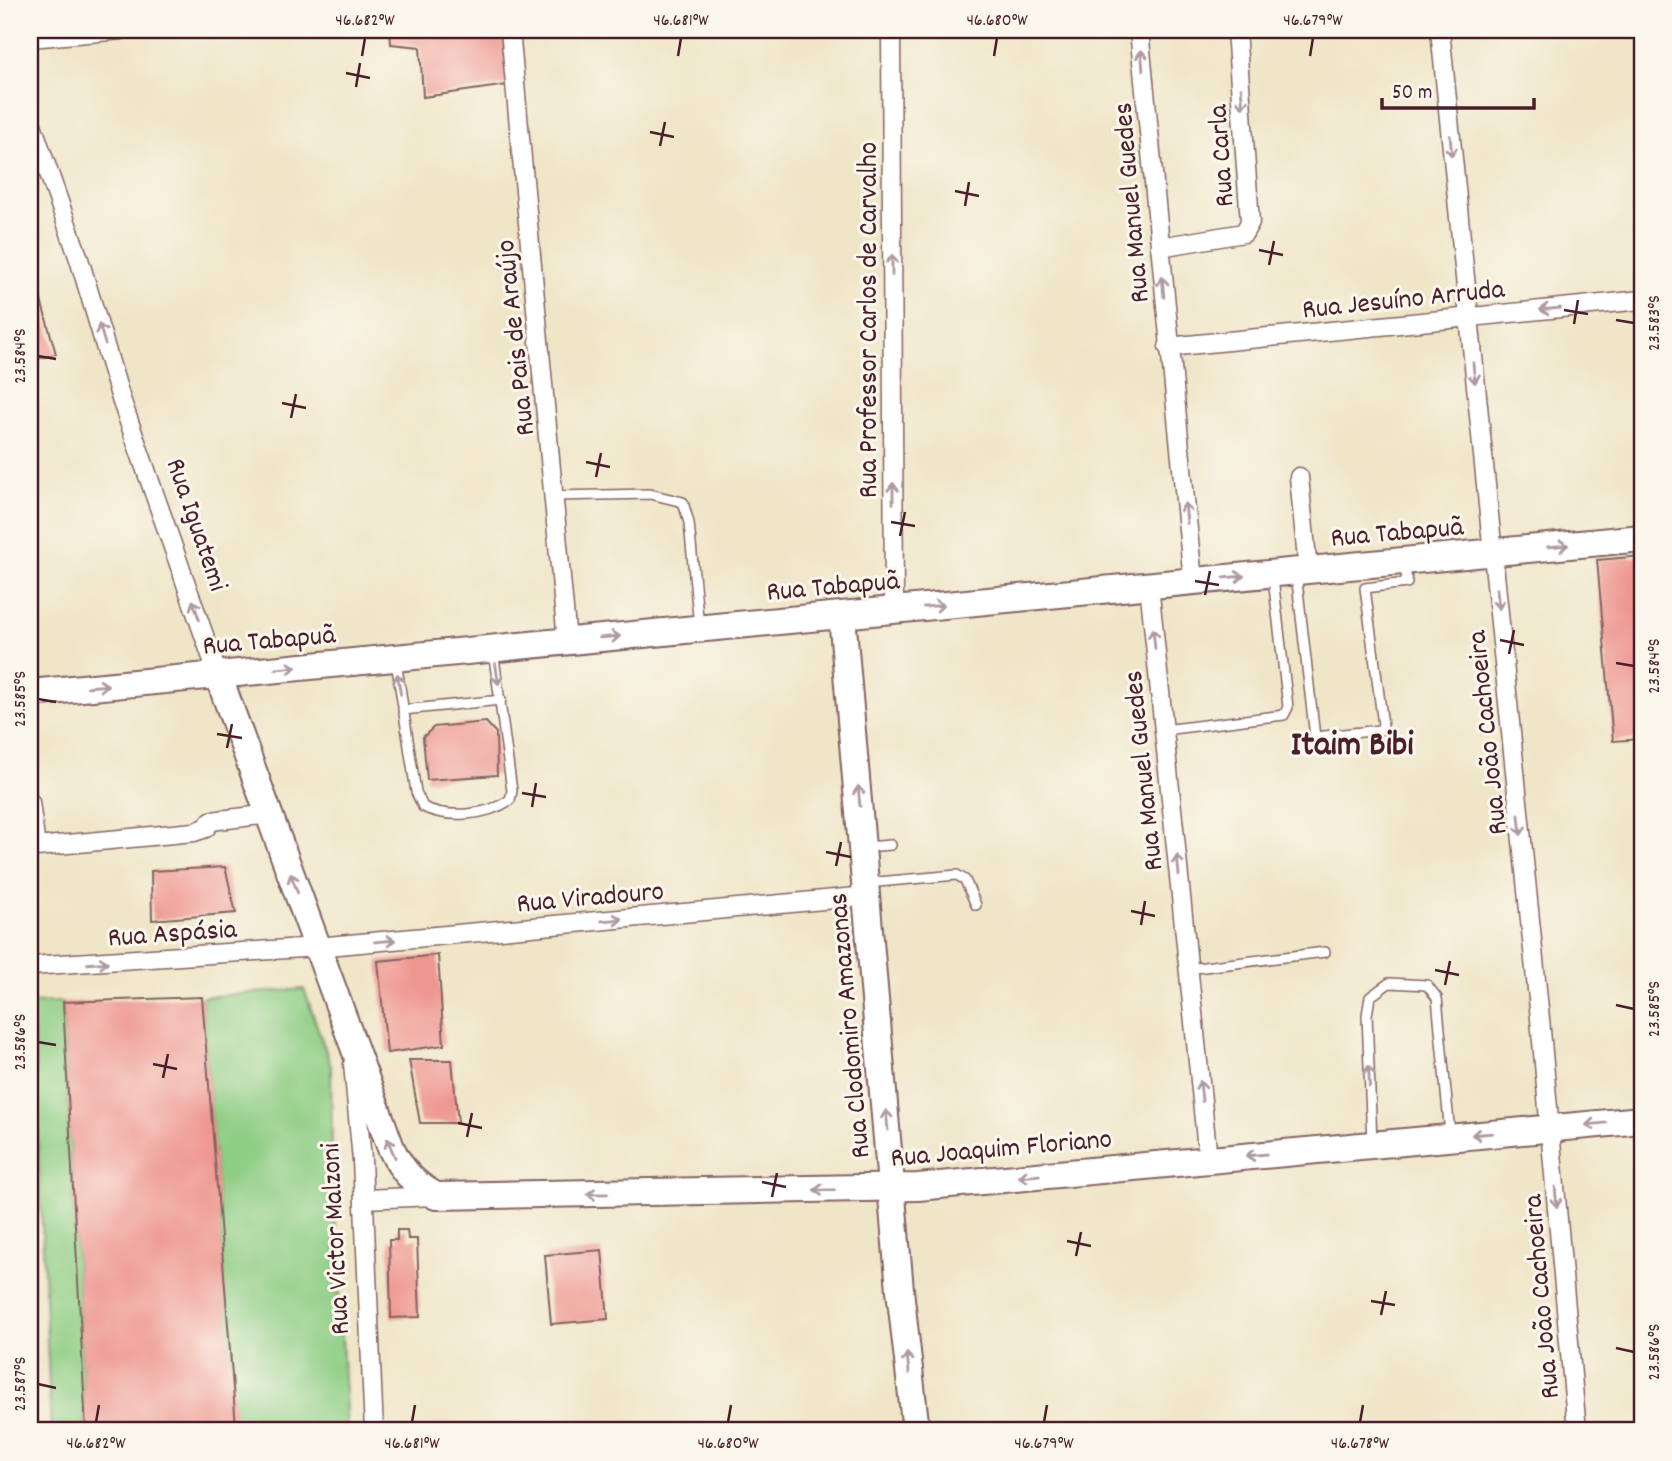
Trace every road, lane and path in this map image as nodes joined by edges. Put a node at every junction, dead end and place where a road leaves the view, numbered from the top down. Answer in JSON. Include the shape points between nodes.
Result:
{"nodes":[{"id":1,"x":122,"y":30,"type":"edge"},
{"id":2,"x":510,"y":30,"type":"edge"},
{"id":3,"x":891,"y":30,"type":"edge"},
{"id":4,"x":1139,"y":30,"type":"edge"},
{"id":5,"x":1236,"y":30,"type":"edge"},
{"id":6,"x":1440,"y":30,"type":"edge"},
{"id":7,"x":30,"y":38,"type":"edge"},
{"id":8,"x":31,"y":124,"type":"edge"},
{"id":9,"x":1160,"y":247,"type":"junction"},
{"id":10,"x":1642,"y":300,"type":"edge"},
{"id":11,"x":1468,"y":317,"type":"junction"},
{"id":12,"x":1168,"y":347,"type":"junction"},
{"id":13,"x":1298,"y":477,"type":"dead end"},
{"id":14,"x":554,"y":496,"type":"junction"},
{"id":15,"x":1642,"y":538,"type":"edge"},
{"id":16,"x":1493,"y":552,"type":"junction"},
{"id":17,"x":1405,"y":561,"type":"junction"},
{"id":18,"x":1292,"y":572,"type":"junction"},
{"id":19,"x":1193,"y":581,"type":"junction"},
{"id":20,"x":1149,"y":585,"type":"junction"},
{"id":21,"x":894,"y":610,"type":"junction"},
{"id":22,"x":842,"y":615,"type":"junction"},
{"id":23,"x":699,"y":629,"type":"junction"},
{"id":24,"x":567,"y":641,"type":"junction"},
{"id":25,"x":493,"y":648,"type":"junction"},
{"id":26,"x":395,"y":658,"type":"junction"},
{"id":27,"x":218,"y":675,"type":"junction"},
{"id":28,"x":30,"y":693,"type":"edge"},
{"id":29,"x":500,"y":701,"type":"junction"},
{"id":30,"x":403,"y":710,"type":"junction"},
{"id":31,"x":1164,"y":730,"type":"junction"},
{"id":32,"x":30,"y":802,"type":"edge"},
{"id":33,"x":270,"y":814,"type":"junction"},
{"id":34,"x":891,"y":845,"type":"dead end"},
{"id":35,"x":864,"y":847,"type":"junction"},
{"id":36,"x":867,"y":889,"type":"junction"},
{"id":37,"x":976,"y":905,"type":"dead end"},
{"id":38,"x":317,"y":947,"type":"junction"},
{"id":39,"x":1325,"y":952,"type":"dead end"},
{"id":40,"x":30,"y":966,"type":"edge"},
{"id":41,"x":1188,"y":969,"type":"junction"},
{"id":42,"x":351,"y":1043,"type":"junction"},
{"id":43,"x":1642,"y":1120,"type":"edge"},
{"id":44,"x":1550,"y":1129,"type":"junction"},
{"id":45,"x":1450,"y":1137,"type":"junction"},
{"id":46,"x":1372,"y":1144,"type":"junction"},
{"id":47,"x":1208,"y":1159,"type":"junction"},
{"id":48,"x":892,"y":1188,"type":"junction"},
{"id":49,"x":436,"y":1196,"type":"junction"},
{"id":50,"x":364,"y":1199,"type":"junction"},
{"id":51,"x":374,"y":1431,"type":"edge"},
{"id":52,"x":916,"y":1431,"type":"edge"},
{"id":53,"x":1577,"y":1431,"type":"edge"}],
"edges":[{"from":1,"to":7,"type":"street"},
{"from":2,"to":14,"type":"street","name":"Rua Pais de Araújo"},
{"from":21,"to":3,"type":"street","name":"Rua Professor Carlos de Carvalho","one_way":true},
{"from":9,"to":4,"type":"street","name":"Rua Manuel Guedes","one_way":true},
{"from":5,"to":9,"type":"street","name":"Rua Carla","one_way":true,"via":[[1250,222],[1244,233],[1230,237]]},
{"from":6,"to":11,"type":"street","name":"Rua João Cachoeira","one_way":true},
{"from":27,"to":8,"type":"street","name":"Rua Iguatemi","one_way":true},
{"from":12,"to":9,"type":"street","name":"Rua Manuel Guedes","one_way":true},
{"from":10,"to":11,"type":"street","name":"Rua Jesuíno Arruda","one_way":true},
{"from":11,"to":12,"type":"street","name":"Rua Jesuíno Arruda"},
{"from":11,"to":16,"type":"street","name":"Rua João Cachoeira","one_way":true},
{"from":19,"to":12,"type":"street","name":"Rua Manuel Guedes","one_way":true},
{"from":13,"to":18,"type":"street"},
{"from":14,"to":23,"type":"lane","via":[[650,494],[683,502]]},
{"from":14,"to":24,"type":"street","name":"Rua Pais de Araújo"},
{"from":16,"to":15,"type":"street","name":"Rua Tabapuã","one_way":true},
{"from":16,"to":17,"type":"street","name":"Rua Tabapuã"},
{"from":16,"to":44,"type":"street","name":"Rua João Cachoeira","one_way":true},
{"from":17,"to":18,"type":"street","name":"Rua Tabapuã"},
{"from":17,"to":18,"type":"lane","via":[[1406,583],[1365,588],[1383,725],[1380,730],[1324,738],[1315,737]]},
{"from":19,"to":18,"type":"street","name":"Rua Tabapuã","one_way":true},
{"from":18,"to":31,"type":"lane","via":[[1288,707],[1284,715]]},
{"from":19,"to":20,"type":"street","name":"Rua Tabapuã"},
{"from":21,"to":20,"type":"street","name":"Rua Tabapuã","one_way":true},
{"from":31,"to":20,"type":"street","name":"Rua Manuel Guedes","one_way":true},
{"from":21,"to":22,"type":"street","name":"Rua Tabapuã"},
{"from":22,"to":23,"type":"street","name":"Rua Tabapuã"},
{"from":35,"to":22,"type":"street","name":"Rua Clodomiro Amazonas","one_way":true},
{"from":24,"to":23,"type":"street","name":"Rua Tabapuã","one_way":true},
{"from":24,"to":25,"type":"street","name":"Rua Tabapuã"},
{"from":25,"to":26,"type":"street","name":"Rua Tabapuã"},
{"from":25,"to":29,"type":"lane","one_way":true},
{"from":27,"to":26,"type":"street","name":"Rua Tabapuã","one_way":true},
{"from":30,"to":26,"type":"lane","one_way":true},
{"from":28,"to":27,"type":"street","name":"Rua Tabapuã","one_way":true},
{"from":27,"to":33,"type":"street","name":"Rua Iguatemi"},
{"from":29,"to":30,"type":"lane"},
{"from":29,"to":30,"type":"lane","via":[[510,800],[463,814],[437,814],[423,807],[416,792]]},
{"from":41,"to":31,"type":"street","name":"Rua Manuel Guedes","one_way":true},
{"from":32,"to":33,"type":"street","via":[[36,847],[194,832],[211,821]]},
{"from":38,"to":33,"type":"street","name":"Rua Iguatemi","one_way":true},
{"from":34,"to":35,"type":"lane"},
{"from":35,"to":36,"type":"street","name":"Rua Clodomiro Amazonas"},
{"from":36,"to":37,"type":"lane","via":[[957,875],[965,880]]},
{"from":38,"to":36,"type":"street","name":"Rua Viradouro","one_way":true},
{"from":48,"to":36,"type":"street","name":"Rua Clodomiro Amazonas","one_way":true},
{"from":40,"to":38,"type":"street","name":"Rua Aspásia","one_way":true},
{"from":38,"to":42,"type":"street","name":"Rua Victor Malzoni"},
{"from":39,"to":41,"type":"lane"},
{"from":47,"to":41,"type":"street","name":"Rua Manuel Guedes","one_way":true},
{"from":49,"to":42,"type":"street","name":"Rua Victor Malzoni","one_way":true,"via":[[416,1185],[401,1169]]},
{"from":42,"to":50,"type":"street","name":"Rua Victor Malzoni"},
{"from":43,"to":44,"type":"street","name":"Rua Joaquim Floriano","one_way":true},
{"from":44,"to":45,"type":"street","name":"Rua Joaquim Floriano","one_way":true},
{"from":44,"to":53,"type":"street","name":"Rua João Cachoeira","one_way":true},
{"from":45,"to":46,"type":"street","name":"Rua Joaquim Floriano"},
{"from":46,"to":45,"type":"lane","one_way":true,"via":[[1367,1015],[1370,997],[1389,983],[1427,985],[1437,998]]},
{"from":46,"to":47,"type":"street","name":"Rua Joaquim Floriano","one_way":true},
{"from":47,"to":48,"type":"street","name":"Rua Joaquim Floriano","one_way":true},
{"from":48,"to":49,"type":"street","name":"Rua Joaquim Floriano","one_way":true},
{"from":52,"to":48,"type":"street","name":"Rua Clodomiro Amazonas","one_way":true},
{"from":49,"to":50,"type":"street","name":"Rua Joaquim Floriano"},
{"from":50,"to":51,"type":"street","name":"Rua Victor Malzoni"}]}
